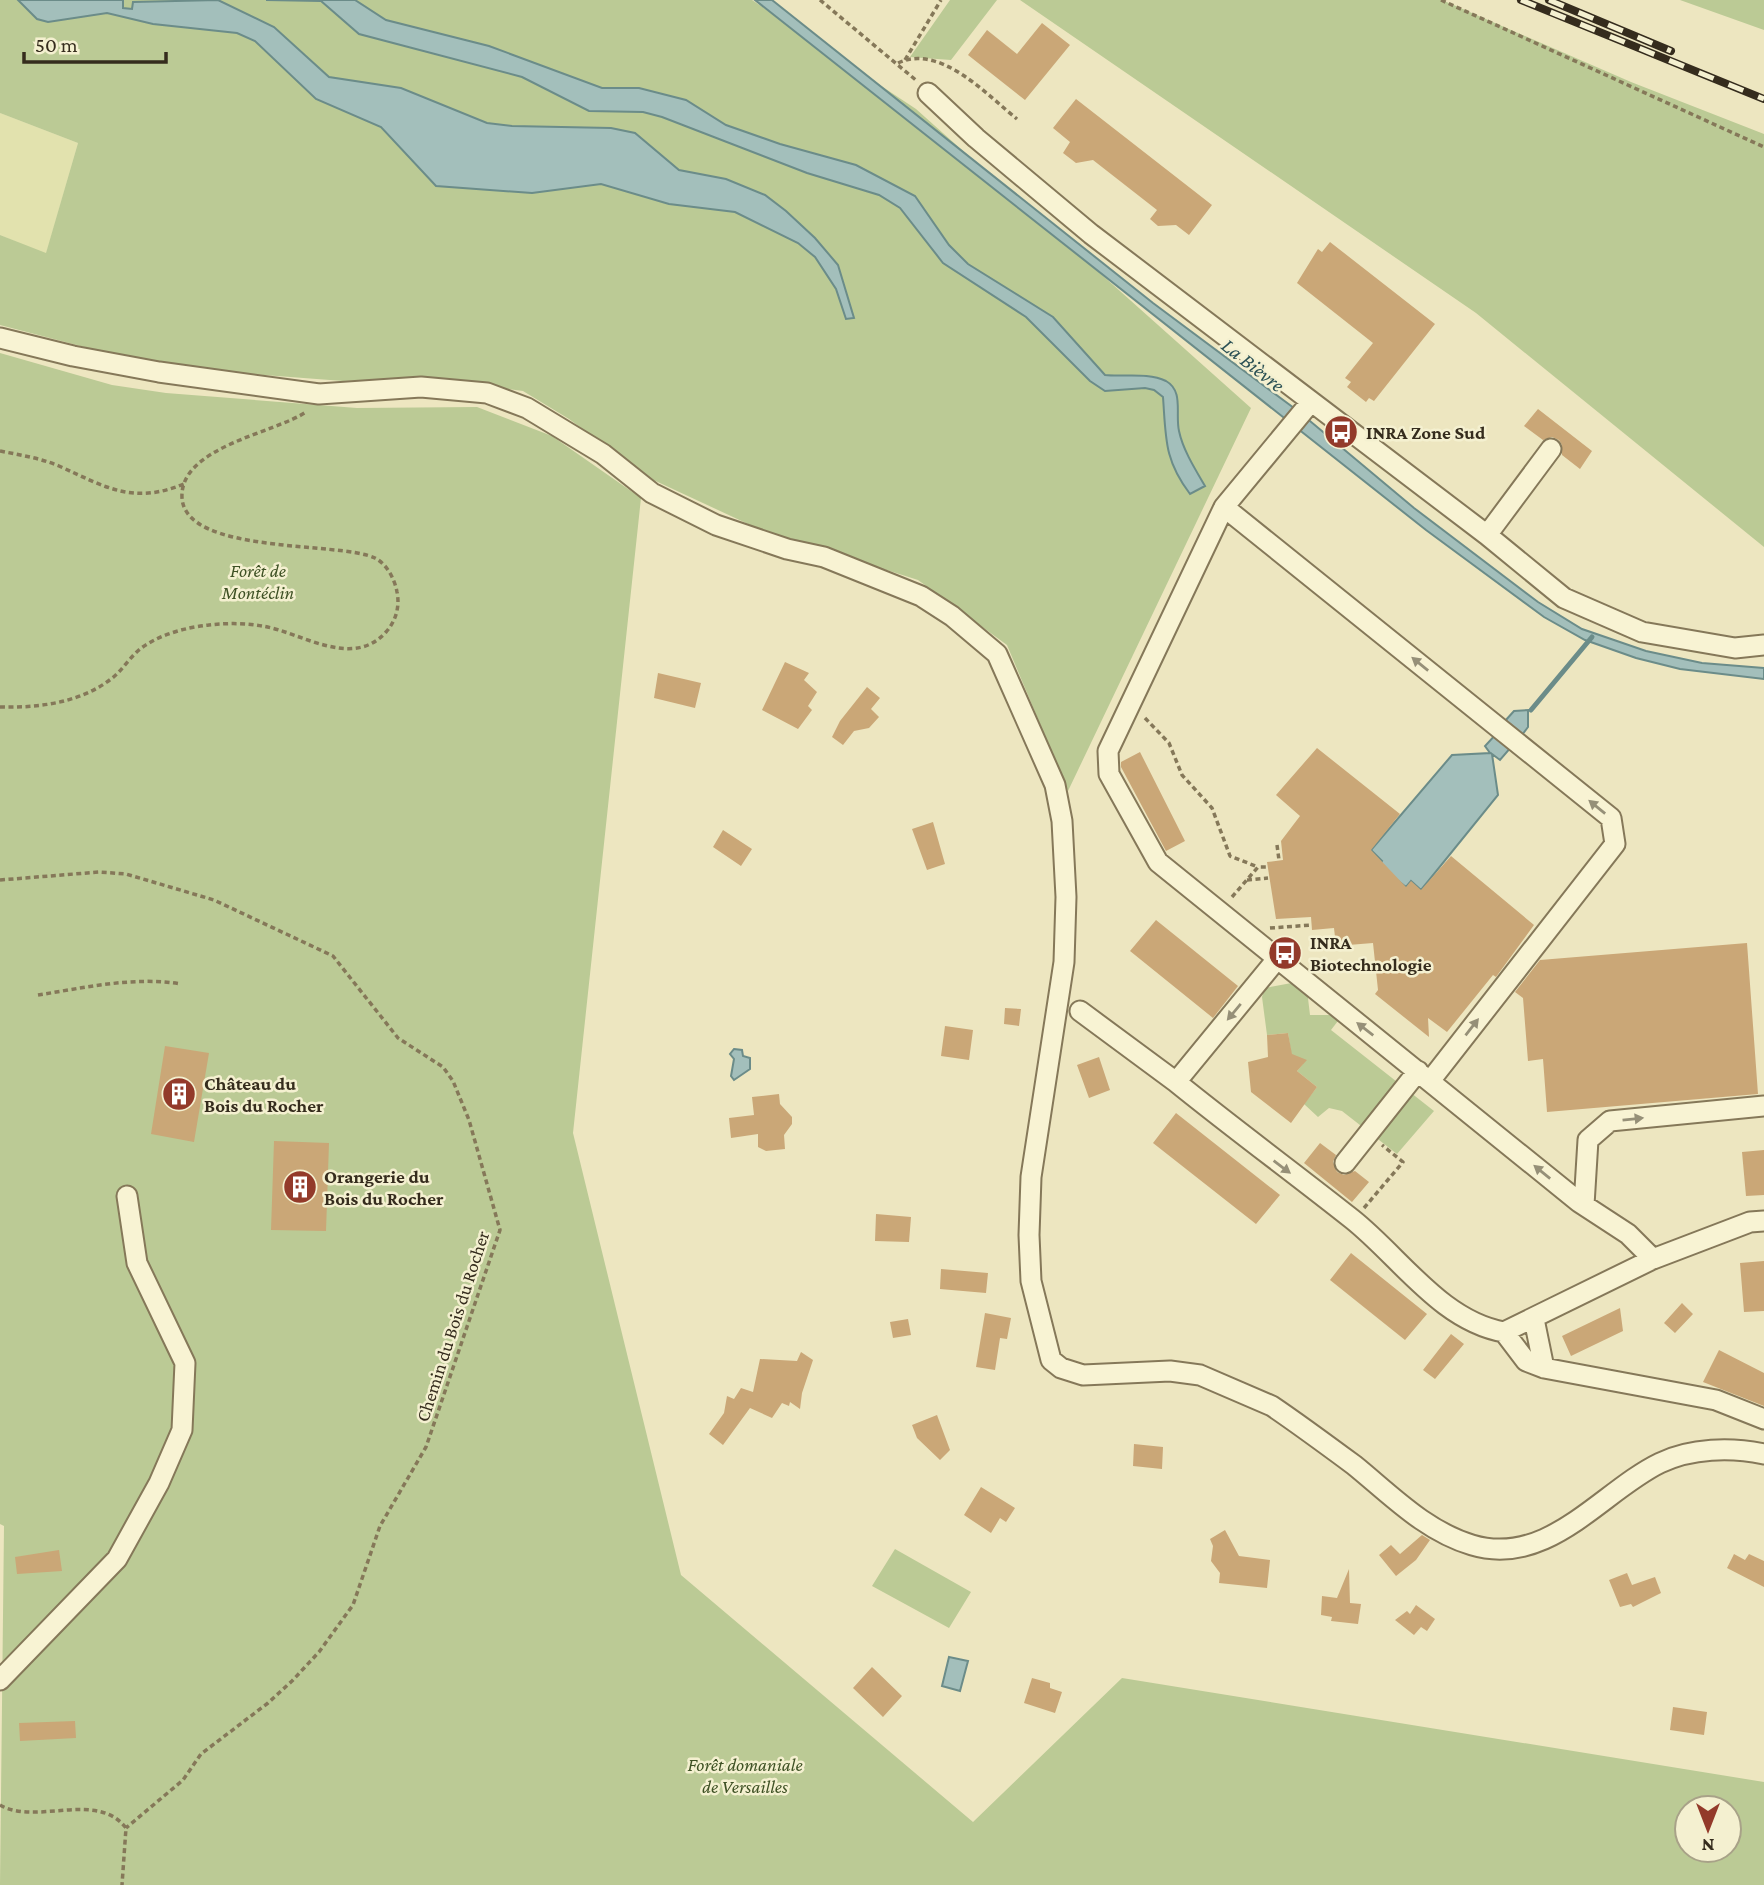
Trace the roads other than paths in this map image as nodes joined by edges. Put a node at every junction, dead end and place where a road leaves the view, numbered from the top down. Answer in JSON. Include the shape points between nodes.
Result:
{"nodes":[{"id":1,"x":928,"y":93,"type":"road end"},
{"id":2,"x":0,"y":338,"type":"edge"},
{"id":3,"x":1302,"y":413,"type":"junction"},
{"id":4,"x":1551,"y":449,"type":"dead end"},
{"id":5,"x":1224,"y":508,"type":"junction"},
{"id":6,"x":1487,"y":535,"type":"junction"},
{"id":7,"x":1764,"y":645,"type":"edge"},
{"id":8,"x":1277,"y":959,"type":"junction"},
{"id":9,"x":1080,"y":1011,"type":"dead end"},
{"id":10,"x":1424,"y":1076,"type":"junction"},
{"id":11,"x":1175,"y":1082,"type":"junction"},
{"id":12,"x":1764,"y":1106,"type":"edge"},
{"id":13,"x":1345,"y":1163,"type":"dead end"},
{"id":14,"x":127,"y":1196,"type":"dead end"},
{"id":15,"x":1584,"y":1205,"type":"junction"},
{"id":16,"x":1764,"y":1222,"type":"edge"},
{"id":17,"x":1653,"y":1259,"type":"junction"},
{"id":18,"x":1534,"y":1319,"type":"junction"},
{"id":19,"x":1504,"y":1332,"type":"junction"},
{"id":20,"x":1544,"y":1368,"type":"junction"},
{"id":21,"x":1764,"y":1419,"type":"edge"},
{"id":22,"x":1764,"y":1454,"type":"edge"},
{"id":23,"x":0,"y":1680,"type":"edge"}],
"edges":[{"from":1,"to":3,"type":"street"},
{"from":2,"to":22,"type":"street","via":[[159,372],[319,394],[421,387],[488,393],[527,408],[603,454],[652,493],[716,525],[824,557],[921,596],[997,654],[1055,785],[1062,821],[1064,962],[1031,1177],[1029,1235],[1031,1281],[1044,1340],[1051,1360],[1061,1368],[1083,1375],[1115,1376],[1170,1371],[1200,1375],[1241,1392],[1272,1406],[1435,1530],[1474,1545],[1527,1545],[1548,1536],[1578,1522],[1658,1464],[1685,1454],[1712,1450]]},
{"from":3,"to":5,"type":"street"},
{"from":3,"to":6,"type":"street"},
{"from":4,"to":6,"type":"street"},
{"from":5,"to":8,"type":"street","via":[[1108,751],[1109,774],[1158,862]]},
{"from":10,"to":5,"type":"street","one_way":true,"via":[[1615,844],[1611,818]]},
{"from":6,"to":7,"type":"street","via":[[1564,598],[1643,632],[1735,648]]},
{"from":10,"to":8,"type":"street","one_way":true},
{"from":8,"to":11,"type":"street","one_way":true},
{"from":9,"to":11,"type":"street"},
{"from":10,"to":13,"type":"street"},
{"from":15,"to":10,"type":"street","one_way":true},
{"from":11,"to":19,"type":"street","one_way":true,"via":[[1354,1220],[1444,1304]]},
{"from":15,"to":12,"type":"street","one_way":true,"via":[[1588,1140],[1610,1121]]},
{"from":14,"to":23,"type":"street","via":[[137,1263],[185,1363],[182,1430],[117,1559]]},
{"from":15,"to":17,"type":"street","via":[[1628,1234]]},
{"from":16,"to":17,"type":"street","via":[[1749,1222]]},
{"from":17,"to":18,"type":"street"},
{"from":18,"to":19,"type":"street"},
{"from":18,"to":20,"type":"street"},
{"from":19,"to":20,"type":"street","via":[[1526,1361]]},
{"from":20,"to":21,"type":"street","via":[[1716,1400]]}]}
